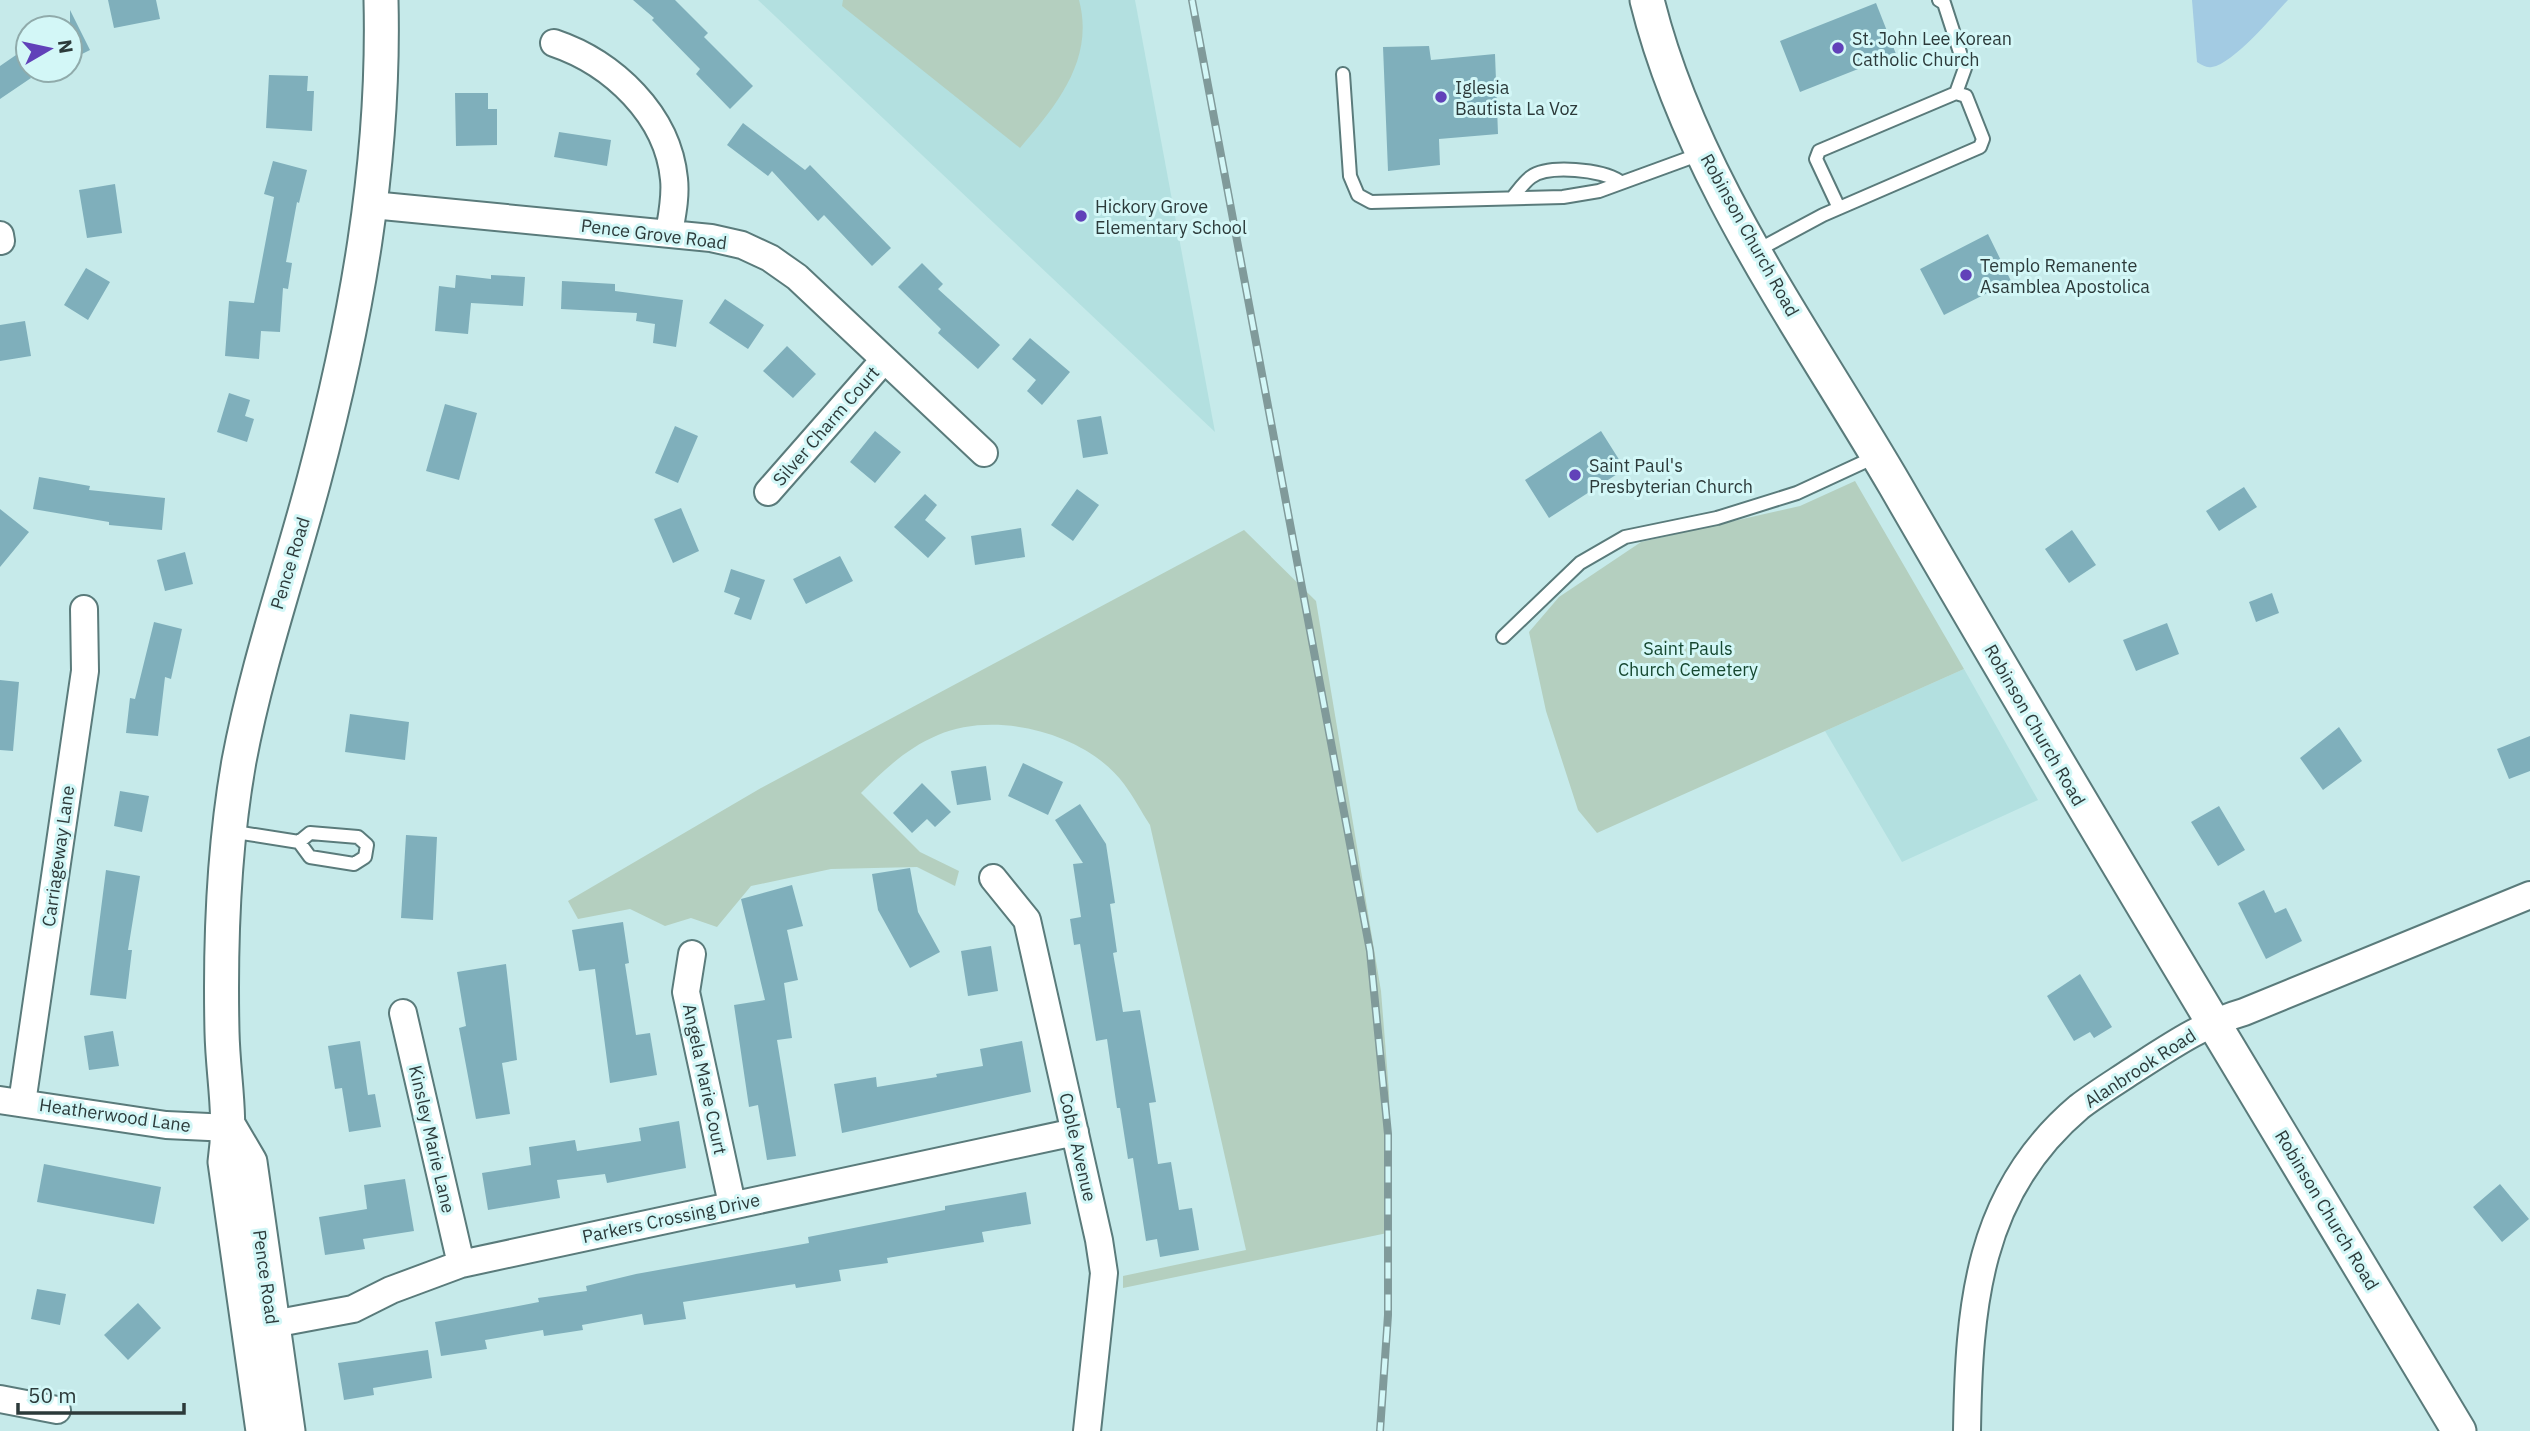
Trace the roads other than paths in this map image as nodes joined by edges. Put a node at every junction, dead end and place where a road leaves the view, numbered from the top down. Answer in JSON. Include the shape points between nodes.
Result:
{"nodes":[{"id":1,"x":381,"y":0,"type":"edge"},
{"id":2,"x":1647,"y":0,"type":"edge"},
{"id":3,"x":1939,"y":0,"type":"edge"},
{"id":4,"x":554,"y":43,"type":"dead end"},
{"id":5,"x":1343,"y":74,"type":"dead end"},
{"id":6,"x":1956,"y":93,"type":"junction"},
{"id":7,"x":1704,"y":153,"type":"junction"},
{"id":8,"x":1619,"y":181,"type":"junction"},
{"id":9,"x":1512,"y":198,"type":"junction"},
{"id":10,"x":372,"y":205,"type":"junction"},
{"id":11,"x":1839,"y":208,"type":"junction"},
{"id":12,"x":669,"y":233,"type":"junction"},
{"id":13,"x":0,"y":235,"type":"edge"},
{"id":14,"x":1,"y":241,"type":"edge"},
{"id":15,"x":1756,"y":251,"type":"junction"},
{"id":16,"x":883,"y":361,"type":"junction"},
{"id":17,"x":984,"y":453,"type":"dead end"},
{"id":18,"x":1877,"y":455,"type":"junction"},
{"id":19,"x":768,"y":492,"type":"dead end"},
{"id":20,"x":84,"y":609,"type":"dead end"},
{"id":21,"x":1503,"y":637,"type":"dead end"},
{"id":22,"x":229,"y":831,"type":"junction"},
{"id":23,"x":299,"y":842,"type":"junction"},
{"id":24,"x":993,"y":878,"type":"dead end"},
{"id":25,"x":2530,"y":895,"type":"edge"},
{"id":26,"x":692,"y":954,"type":"dead end"},
{"id":27,"x":403,"y":1013,"type":"dead end"},
{"id":28,"x":2213,"y":1021,"type":"junction"},
{"id":29,"x":11,"y":1101,"type":"edge"},
{"id":30,"x":230,"y":1128,"type":"junction"},
{"id":31,"x":1075,"y":1132,"type":"junction"},
{"id":32,"x":732,"y":1204,"type":"junction"},
{"id":33,"x":461,"y":1264,"type":"junction"},
{"id":34,"x":273,"y":1324,"type":"junction"},
{"id":35,"x":0,"y":1399,"type":"edge"},
{"id":36,"x":57,"y":1410,"type":"dead end"},
{"id":37,"x":263,"y":1431,"type":"edge"},
{"id":38,"x":288,"y":1431,"type":"edge"},
{"id":39,"x":1087,"y":1431,"type":"edge"},
{"id":40,"x":1967,"y":1431,"type":"edge"},
{"id":41,"x":2459,"y":1431,"type":"edge"}],
"edges":[{"from":1,"to":10,"type":"street","name":"Pence Road","via":[[381,116]]},
{"from":2,"to":7,"type":"street","name":"Robinson Church Road","via":[[1668,71]]},
{"from":3,"to":6,"type":"lane","via":[[1944,3],[1965,68]]},
{"from":4,"to":12,"type":"street","via":[[582,52],[604,68],[650,114],[670,156],[674,179]]},
{"from":5,"to":9,"type":"lane","via":[[1350,176],[1358,195],[1371,202]]},
{"from":6,"to":11,"type":"lane","via":[[1819,151],[1816,159]]},
{"from":6,"to":11,"type":"lane","via":[[1966,96],[1983,139],[1980,147]]},
{"from":7,"to":8,"type":"lane","via":[[1655,173]]},
{"from":7,"to":15,"type":"street","name":"Robinson Church Road"},
{"from":8,"to":9,"type":"lane","via":[[1599,191],[1563,197]]},
{"from":8,"to":9,"type":"lane","via":[[1587,170],[1550,172],[1533,176]]},
{"from":10,"to":12,"type":"street","name":"Pence Grove Road"},
{"from":10,"to":22,"type":"street","name":"Pence Road","via":[[357,300],[317,467],[251,704]]},
{"from":11,"to":15,"type":"lane"},
{"from":12,"to":16,"type":"street","name":"Pence Grove Road","via":[[742,245],[770,258],[797,277]]},
{"from":13,"to":14,"type":"street"},
{"from":15,"to":18,"type":"street","name":"Robinson Church Road"},
{"from":16,"to":17,"type":"street","name":"Pence Grove Road"},
{"from":16,"to":19,"type":"street","name":"Silver Charm Court"},
{"from":18,"to":21,"type":"lane","via":[[1797,493],[1625,537],[1580,563]]},
{"from":18,"to":28,"type":"street","name":"Robinson Church Road"},
{"from":20,"to":29,"type":"street","name":"Carriageway Lane","via":[[85,671]]},
{"from":22,"to":23,"type":"lane"},
{"from":22,"to":30,"type":"street","name":"Pence Road","via":[[221,943],[222,1037]]},
{"from":23,"to":23,"type":"lane","via":[[310,857],[354,864],[365,857],[367,845],[358,837],[310,833]]},
{"from":24,"to":31,"type":"street","name":"Coble Avenue","via":[[1027,920]]},
{"from":25,"to":28,"type":"street","name":"Alanbrook Road"},
{"from":26,"to":32,"type":"street","name":"Angela Marie Court","via":[[686,992]]},
{"from":27,"to":33,"type":"street","name":"Kinsley Marie Lane"},
{"from":28,"to":40,"type":"street","name":"Alanbrook Road","via":[[2079,1108],[2044,1143],[2010,1190],[1987,1245],[1973,1305]]},
{"from":28,"to":41,"type":"street","name":"Robinson Church Road"},
{"from":29,"to":30,"type":"street","name":"Heatherwood Lane","via":[[166,1125]]},
{"from":30,"to":34,"type":"street","name":"Pence Road","via":[[250,1162]]},
{"from":30,"to":37,"type":"street","name":"Pence Road","via":[[225,1162]]},
{"from":31,"to":32,"type":"street","name":"Parkers Crossing Drive"},
{"from":31,"to":39,"type":"street","name":"Coble Avenue","via":[[1104,1273]]},
{"from":32,"to":33,"type":"street","name":"Parkers Crossing Drive"},
{"from":33,"to":34,"type":"street","name":"Parkers Crossing Drive","via":[[353,1309]]},
{"from":34,"to":38,"type":"street","name":"Pence Road"},
{"from":35,"to":36,"type":"street"}]}
